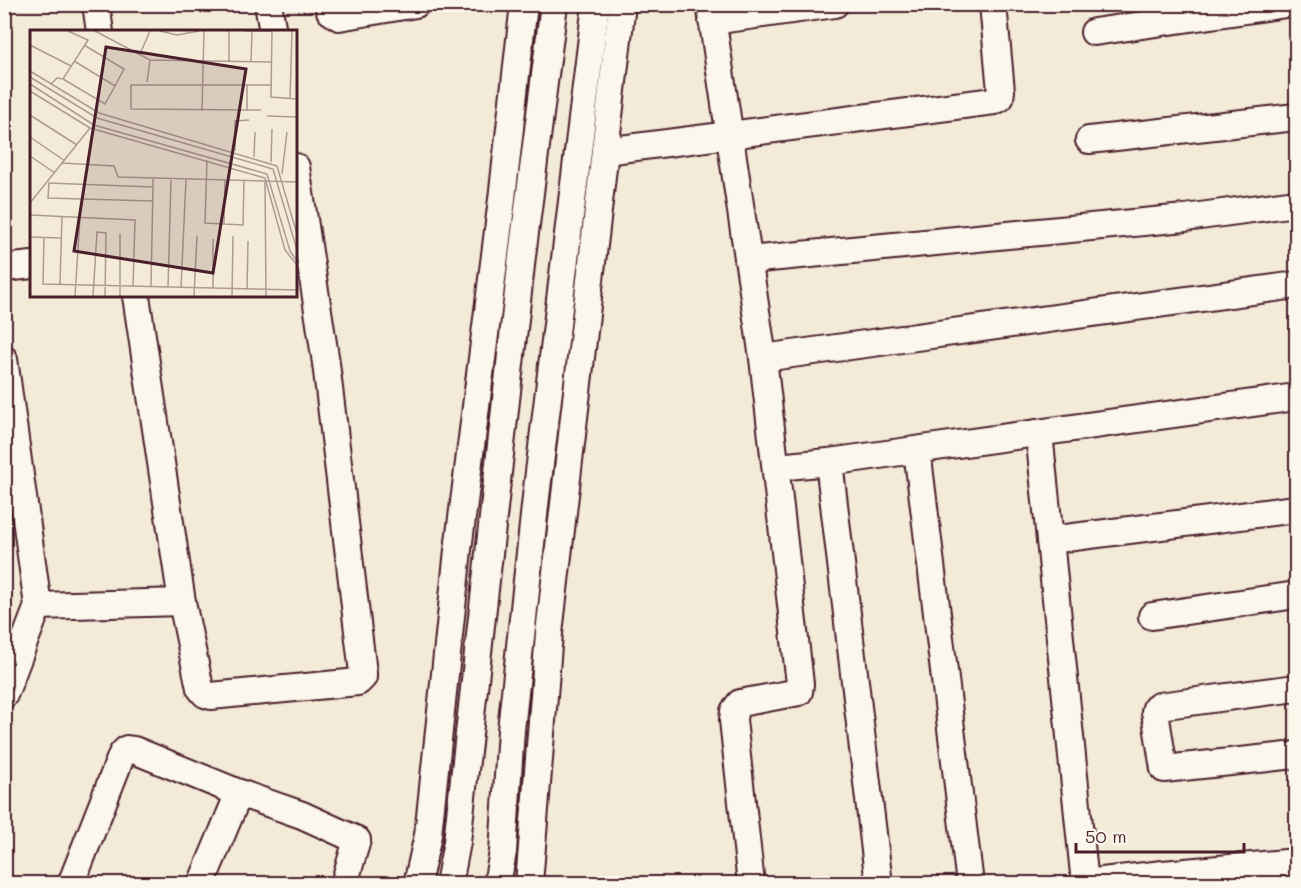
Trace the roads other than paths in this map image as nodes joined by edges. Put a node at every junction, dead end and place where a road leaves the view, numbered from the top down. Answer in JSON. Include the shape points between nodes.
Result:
{"nodes":[{"id":1,"x":96,"y":4,"type":"edge"},
{"id":2,"x":268,"y":4,"type":"edge"},
{"id":3,"x":328,"y":4,"type":"edge"},
{"id":4,"x":416,"y":4,"type":"edge"},
{"id":5,"x":524,"y":4,"type":"edge"},
{"id":6,"x":554,"y":4,"type":"edge"},
{"id":7,"x":596,"y":4,"type":"edge"},
{"id":8,"x":622,"y":4,"type":"edge"},
{"id":9,"x":835,"y":4,"type":"edge"},
{"id":10,"x":993,"y":4,"type":"edge"},
{"id":11,"x":1286,"y":4,"type":"edge"},
{"id":12,"x":711,"y":13,"type":"edge"},
{"id":13,"x":100,"y":30,"type":"edge"},
{"id":14,"x":273,"y":30,"type":"edge"},
{"id":15,"x":1094,"y":32,"type":"dead end"},
{"id":16,"x":1296,"y":117,"type":"edge"},
{"id":17,"x":729,"y":136,"type":"junction"},
{"id":18,"x":1089,"y":140,"type":"dead end"},
{"id":19,"x":605,"y":151,"type":"junction"},
{"id":20,"x":297,"y":180,"type":"edge"},
{"id":21,"x":1296,"y":203,"type":"edge"},
{"id":22,"x":301,"y":233,"type":"edge"},
{"id":23,"x":748,"y":260,"type":"junction"},
{"id":24,"x":30,"y":265,"type":"edge"},
{"id":25,"x":4,"y":268,"type":"edge"},
{"id":26,"x":1296,"y":285,"type":"edge"},
{"id":27,"x":136,"y":297,"type":"edge"},
{"id":28,"x":763,"y":358,"type":"junction"},
{"id":29,"x":4,"y":359,"type":"edge"},
{"id":30,"x":1296,"y":397,"type":"edge"},
{"id":31,"x":1039,"y":433,"type":"junction"},
{"id":32,"x":918,"y":450,"type":"junction"},
{"id":33,"x":830,"y":462,"type":"junction"},
{"id":34,"x":777,"y":467,"type":"junction"},
{"id":35,"x":1296,"y":509,"type":"edge"},
{"id":36,"x":1050,"y":540,"type":"junction"},
{"id":37,"x":1296,"y":595,"type":"edge"},
{"id":38,"x":182,"y":602,"type":"junction"},
{"id":39,"x":38,"y":606,"type":"junction"},
{"id":40,"x":1152,"y":616,"type":"dead end"},
{"id":41,"x":9,"y":669,"type":"edge"},
{"id":42,"x":1296,"y":687,"type":"edge"},
{"id":43,"x":4,"y":695,"type":"edge"},
{"id":44,"x":1296,"y":755,"type":"edge"},
{"id":45,"x":239,"y":793,"type":"junction"},
{"id":46,"x":1296,"y":862,"type":"edge"},
{"id":47,"x":1085,"y":883,"type":"edge"},
{"id":48,"x":71,"y":884,"type":"edge"},
{"id":49,"x":201,"y":884,"type":"edge"},
{"id":50,"x":344,"y":884,"type":"edge"},
{"id":51,"x":417,"y":884,"type":"edge"},
{"id":52,"x":449,"y":884,"type":"edge"},
{"id":53,"x":497,"y":884,"type":"edge"},
{"id":54,"x":529,"y":884,"type":"edge"},
{"id":55,"x":752,"y":884,"type":"edge"},
{"id":56,"x":879,"y":884,"type":"edge"},
{"id":57,"x":970,"y":884,"type":"edge"}],
"edges":[{"from":1,"to":13,"type":"street"},
{"from":2,"to":14,"type":"street"},
{"from":3,"to":4,"type":"street","via":[[330,12],[339,17]]},
{"from":5,"to":51,"type":"street","via":[[428,835]]},
{"from":6,"to":52,"type":"street","via":[[457,843]]},
{"from":7,"to":53,"type":"street","via":[[534,520]]},
{"from":8,"to":19,"type":"street"},
{"from":9,"to":12,"type":"street"},
{"from":10,"to":17,"type":"street","via":[[1001,91],[1000,98],[994,101]]},
{"from":11,"to":15,"type":"street"},
{"from":12,"to":17,"type":"street"},
{"from":16,"to":18,"type":"street"},
{"from":17,"to":19,"type":"street"},
{"from":17,"to":23,"type":"street"},
{"from":19,"to":54,"type":"street","via":[[549,633]]},
{"from":20,"to":22,"type":"street"},
{"from":21,"to":23,"type":"street","via":[[1185,218]]},
{"from":22,"to":38,"type":"street","via":[[326,363],[363,677],[358,682],[205,694],[200,688]]},
{"from":23,"to":28,"type":"street"},
{"from":24,"to":25,"type":"street"},
{"from":26,"to":28,"type":"street"},
{"from":27,"to":38,"type":"street"},
{"from":28,"to":34,"type":"street"},
{"from":29,"to":39,"type":"street"},
{"from":30,"to":31,"type":"street"},
{"from":31,"to":32,"type":"street"},
{"from":31,"to":36,"type":"street"},
{"from":32,"to":33,"type":"street"},
{"from":32,"to":57,"type":"street"},
{"from":33,"to":34,"type":"street"},
{"from":33,"to":56,"type":"street"},
{"from":34,"to":55,"type":"street","via":[[800,684],[799,692],[740,703],[734,711]]},
{"from":35,"to":36,"type":"street"},
{"from":36,"to":47,"type":"street"},
{"from":37,"to":40,"type":"street"},
{"from":38,"to":39,"type":"street"},
{"from":39,"to":41,"type":"street"},
{"from":41,"to":43,"type":"street"},
{"from":42,"to":44,"type":"street","via":[[1159,706],[1155,712],[1164,769]]},
{"from":45,"to":48,"type":"street","via":[[127,750],[122,754]]},
{"from":45,"to":49,"type":"street"},
{"from":45,"to":50,"type":"street","via":[[303,815],[357,840]]},
{"from":46,"to":47,"type":"street"}]}
